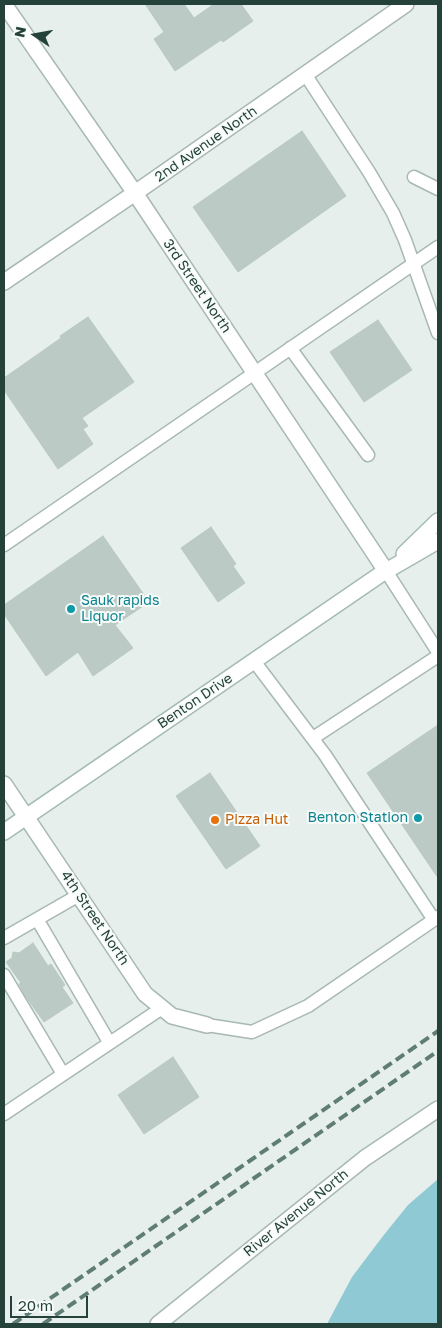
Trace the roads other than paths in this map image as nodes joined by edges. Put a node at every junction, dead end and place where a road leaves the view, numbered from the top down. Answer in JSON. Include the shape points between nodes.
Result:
{"nodes":[{"id":1,"x":4,"y":4,"type":"edge"},
{"id":2,"x":406,"y":4,"type":"edge"},
{"id":3,"x":305,"y":74,"type":"junction"},
{"id":4,"x":414,"y":177,"type":"dead end"},
{"id":5,"x":438,"y":189,"type":"edge"},
{"id":6,"x":135,"y":193,"type":"junction"},
{"id":7,"x":438,"y":247,"type":"edge"},
{"id":8,"x":412,"y":264,"type":"junction"},
{"id":9,"x":4,"y":282,"type":"edge"},
{"id":10,"x":438,"y":333,"type":"edge"},
{"id":11,"x":290,"y":348,"type":"junction"},
{"id":12,"x":254,"y":373,"type":"junction"},
{"id":13,"x":368,"y":455,"type":"dead end"},
{"id":14,"x":438,"y":521,"type":"edge"},
{"id":15,"x":438,"y":541,"type":"edge"},
{"id":16,"x":4,"y":545,"type":"edge"},
{"id":17,"x":386,"y":571,"type":"junction"},
{"id":18,"x":438,"y":652,"type":"edge"},
{"id":19,"x":438,"y":656,"type":"edge"},
{"id":20,"x":254,"y":661,"type":"junction"},
{"id":21,"x":313,"y":738,"type":"junction"},
{"id":22,"x":4,"y":784,"type":"edge"},
{"id":23,"x":26,"y":816,"type":"junction"},
{"id":24,"x":4,"y":832,"type":"edge"},
{"id":25,"x":79,"y":895,"type":"junction"},
{"id":26,"x":37,"y":919,"type":"junction"},
{"id":27,"x":436,"y":919,"type":"edge"},
{"id":28,"x":4,"y":938,"type":"edge"},
{"id":29,"x":4,"y":975,"type":"edge"},
{"id":30,"x":162,"y":1008,"type":"junction"},
{"id":31,"x":207,"y":1026,"type":"joint"},
{"id":32,"x":109,"y":1042,"type":"junction"},
{"id":33,"x":63,"y":1074,"type":"junction"},
{"id":34,"x":438,"y":1109,"type":"edge"},
{"id":35,"x":4,"y":1114,"type":"edge"},
{"id":36,"x":158,"y":1324,"type":"edge"}],
"edges":[{"from":1,"to":6,"type":"street","name":"3rd Street North"},
{"from":2,"to":3,"type":"street","name":"2nd Avenue North"},
{"from":3,"to":6,"type":"street","name":"2nd Avenue North"},
{"from":3,"to":8,"type":"lane","via":[[393,213]]},
{"from":4,"to":5,"type":"lane"},
{"from":6,"to":9,"type":"street","name":"2nd Avenue North"},
{"from":6,"to":12,"type":"street","name":"3rd Street North"},
{"from":7,"to":8,"type":"lane"},
{"from":8,"to":10,"type":"lane"},
{"from":8,"to":11,"type":"lane"},
{"from":11,"to":12,"type":"lane"},
{"from":11,"to":13,"type":"lane"},
{"from":12,"to":16,"type":"lane"},
{"from":12,"to":17,"type":"street","name":"3rd Street North"},
{"from":14,"to":17,"type":"street","name":"Benton Drive"},
{"from":15,"to":17,"type":"street","name":"Benton Drive"},
{"from":17,"to":18,"type":"lane"},
{"from":17,"to":20,"type":"street","name":"Benton Drive"},
{"from":19,"to":21,"type":"lane"},
{"from":20,"to":21,"type":"lane"},
{"from":20,"to":23,"type":"street","name":"Benton Drive"},
{"from":21,"to":27,"type":"lane"},
{"from":22,"to":23,"type":"street","name":"4th Street North"},
{"from":23,"to":24,"type":"street","name":"Benton Drive"},
{"from":23,"to":25,"type":"street","name":"4th Street North"},
{"from":25,"to":26,"type":"lane"},
{"from":25,"to":30,"type":"street","name":"4th Street North","via":[[145,994]]},
{"from":26,"to":28,"type":"lane"},
{"from":26,"to":32,"type":"lane"},
{"from":27,"to":31,"type":"lane","via":[[300,1010],[252,1032]]},
{"from":29,"to":33,"type":"lane"},
{"from":30,"to":31,"type":"street","name":"4th Street North","via":[[172,1016]]},
{"from":30,"to":32,"type":"lane"},
{"from":32,"to":33,"type":"lane"},
{"from":33,"to":35,"type":"lane"},
{"from":34,"to":36,"type":"street","name":"River Avenue North","via":[[364,1158]]}]}
